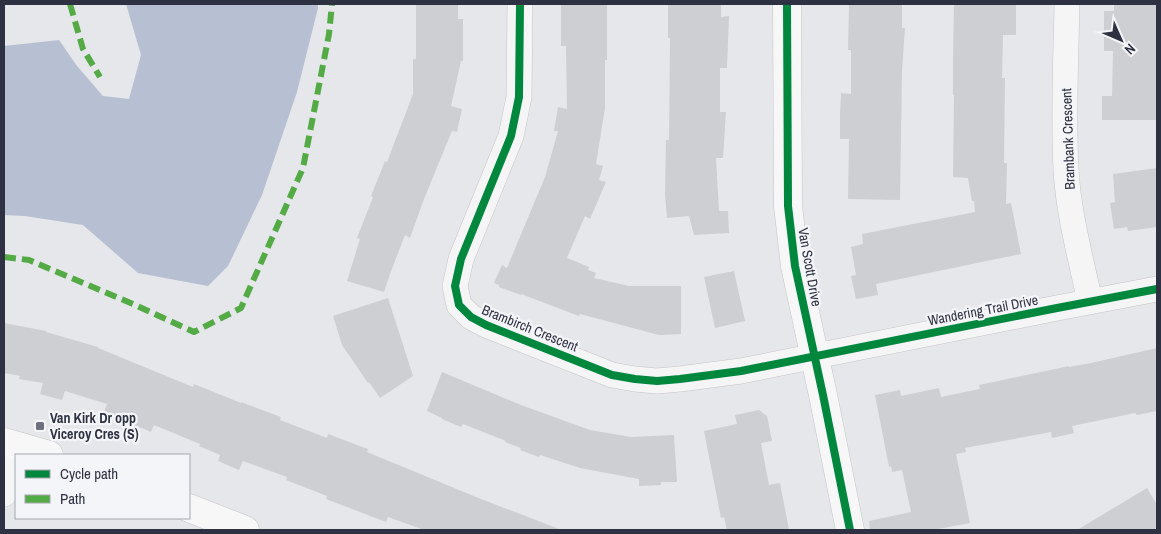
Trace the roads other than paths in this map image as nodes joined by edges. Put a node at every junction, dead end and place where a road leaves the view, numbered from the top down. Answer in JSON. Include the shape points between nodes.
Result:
{"nodes":[{"id":1,"x":520,"y":4,"type":"edge"},
{"id":2,"x":787,"y":4,"type":"edge"},
{"id":3,"x":1067,"y":4,"type":"edge"},
{"id":4,"x":1157,"y":289,"type":"edge"},
{"id":5,"x":1090,"y":302,"type":"junction"},
{"id":6,"x":814,"y":357,"type":"junction"},
{"id":7,"x":11,"y":443,"type":"edge"},
{"id":8,"x":46,"y":454,"type":"edge"},
{"id":9,"x":4,"y":494,"type":"edge"},
{"id":10,"x":190,"y":508,"type":"edge"},
{"id":11,"x":245,"y":530,"type":"edge"},
{"id":12,"x":850,"y":530,"type":"edge"}],
"edges":[{"from":1,"to":6,"type":"street","name":"Brambirch Crescent","via":[[519,97],[511,136],[461,260],[455,286],[459,305],[486,325],[612,375],[635,379],[680,379]]},
{"from":2,"to":6,"type":"street","name":"Van Scott Drive","via":[[788,206],[795,266]]},
{"from":3,"to":5,"type":"street","name":"Brambank Crescent","via":[[1066,170],[1070,206]]},
{"from":4,"to":5,"type":"street","name":"Wandering Trail Drive"},
{"from":5,"to":6,"type":"street","name":"Wandering Trail Drive"},
{"from":6,"to":12,"type":"street","name":"Van Scott Drive"},
{"from":7,"to":8,"type":"street"},
{"from":7,"to":9,"type":"street"},
{"from":10,"to":11,"type":"street"}]}
